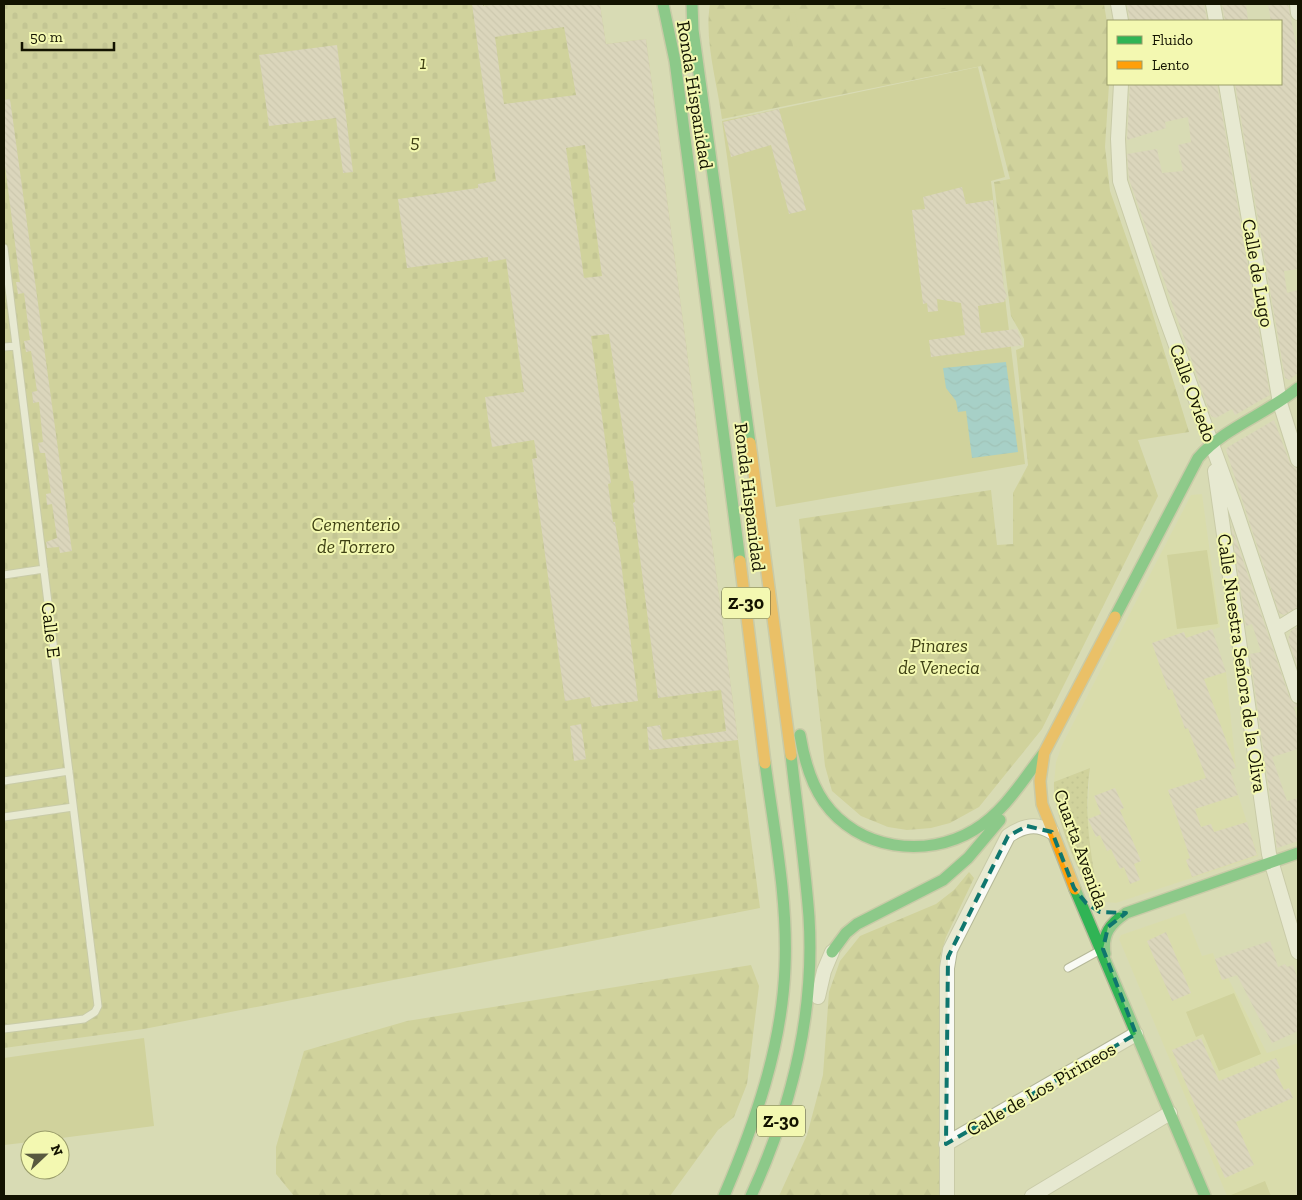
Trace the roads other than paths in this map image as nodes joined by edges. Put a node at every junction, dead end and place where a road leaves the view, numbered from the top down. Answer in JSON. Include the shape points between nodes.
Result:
{"nodes":[{"id":1,"x":663,"y":4,"type":"edge"},
{"id":2,"x":692,"y":4,"type":"edge"},
{"id":3,"x":1118,"y":4,"type":"edge"},
{"id":4,"x":1213,"y":4,"type":"edge"},
{"id":5,"x":1297,"y":4,"type":"edge"},
{"id":6,"x":1298,"y":13,"type":"edge"},
{"id":7,"x":1121,"y":20,"type":"edge"},
{"id":8,"x":1216,"y":20,"type":"edge"},
{"id":9,"x":1121,"y":85,"type":"edge"},
{"id":10,"x":1226,"y":85,"type":"edge"},
{"id":11,"x":4,"y":248,"type":"edge"},
{"id":12,"x":16,"y":346,"type":"junction"},
{"id":13,"x":4,"y":348,"type":"edge"},
{"id":14,"x":1298,"y":388,"type":"edge"},
{"id":15,"x":1280,"y":403,"type":"junction"},
{"id":16,"x":1211,"y":443,"type":"junction"},
{"id":17,"x":1298,"y":460,"type":"edge"},
{"id":18,"x":1213,"y":462,"type":"dead end"},
{"id":19,"x":44,"y":569,"type":"junction"},
{"id":20,"x":4,"y":576,"type":"edge"},
{"id":21,"x":1298,"y":616,"type":"edge"},
{"id":22,"x":1277,"y":630,"type":"junction"},
{"id":23,"x":1298,"y":696,"type":"edge"},
{"id":24,"x":785,"y":700,"type":"junction"},
{"id":25,"x":1044,"y":753,"type":"junction"},
{"id":26,"x":69,"y":771,"type":"junction"},
{"id":27,"x":4,"y":781,"type":"edge"},
{"id":28,"x":1042,"y":804,"type":"junction"},
{"id":29,"x":73,"y":807,"type":"junction"},
{"id":30,"x":4,"y":817,"type":"edge"},
{"id":31,"x":1052,"y":832,"type":"junction"},
{"id":32,"x":1298,"y":853,"type":"edge"},
{"id":33,"x":1272,"y":864,"type":"junction"},
{"id":34,"x":1074,"y":888,"type":"junction"},
{"id":35,"x":1126,"y":913,"type":"junction"},
{"id":36,"x":1100,"y":950,"type":"junction"},
{"id":37,"x":832,"y":952,"type":"joint"},
{"id":38,"x":1298,"y":952,"type":"edge"},
{"id":39,"x":1107,"y":966,"type":"junction"},
{"id":40,"x":1068,"y":968,"type":"dead end"},
{"id":41,"x":4,"y":1029,"type":"edge"},
{"id":42,"x":1136,"y":1034,"type":"junction"},
{"id":43,"x":802,"y":1042,"type":"junction"},
{"id":44,"x":1170,"y":1113,"type":"junction"},
{"id":45,"x":946,"y":1144,"type":"junction"},
{"id":46,"x":724,"y":1196,"type":"edge"},
{"id":47,"x":751,"y":1196,"type":"edge"},
{"id":48,"x":947,"y":1196,"type":"edge"},
{"id":49,"x":1032,"y":1196,"type":"edge"},
{"id":50,"x":1206,"y":1196,"type":"edge"}],
"edges":[{"from":1,"to":46,"type":"main road","name":"Ronda Hispanidad","number":"Z-30","via":[[675,61],[783,901],[785,969],[772,1066],[759,1111]]},
{"from":2,"to":24,"type":"main road","name":"Ronda Hispanidad","number":"Z-30"},
{"from":3,"to":7,"type":"street"},
{"from":4,"to":8,"type":"street"},
{"from":5,"to":6,"type":"street"},
{"from":9,"to":16,"type":"street","name":"Calle Oviedo","via":[[1120,181]]},
{"from":10,"to":15,"type":"street","name":"Calle de Lugo"},
{"from":11,"to":12,"type":"lane","name":"Calle E"},
{"from":12,"to":13,"type":"lane"},
{"from":12,"to":19,"type":"lane","name":"Calle E"},
{"from":14,"to":15,"type":"main road"},
{"from":15,"to":16,"type":"main road"},
{"from":15,"to":17,"type":"street","name":"Calle de Lugo"},
{"from":16,"to":22,"type":"street","name":"Calle Oviedo"},
{"from":16,"to":25,"type":"main road","name":"Cuarta Avenida","via":[[1196,462]]},
{"from":18,"to":33,"type":"street","name":"Calle Nuestra Señora de la Oliva"},
{"from":19,"to":20,"type":"lane"},
{"from":19,"to":26,"type":"lane","name":"Calle E"},
{"from":21,"to":22,"type":"street"},
{"from":22,"to":23,"type":"street","name":"Calle Oviedo"},
{"from":24,"to":25,"type":"main road","via":[[796,718],[805,762],[825,804],[848,827],[893,846],[933,846],[954,840],[974,829],[1000,808]]},
{"from":24,"to":43,"type":"main road","name":"Ronda Hispanidad","number":"Z-30","via":[[808,918],[808,982]]},
{"from":25,"to":28,"type":"main road","name":"Cuarta Avenida","via":[[1040,781]]},
{"from":26,"to":27,"type":"lane"},
{"from":26,"to":29,"type":"lane","name":"Calle E"},
{"from":28,"to":31,"type":"main road","name":"Cuarta Avenida"},
{"from":28,"to":37,"type":"main road","via":[[1036,798],[1027,797],[1015,802],[968,858],[943,880],[857,924]]},
{"from":29,"to":30,"type":"lane"},
{"from":29,"to":41,"type":"lane","name":"Calle E","via":[[98,1006],[84,1019]]},
{"from":31,"to":34,"type":"main road","name":"Cuarta Avenida"},
{"from":31,"to":45,"type":"street","via":[[1038,826],[1027,826],[1008,836],[950,950],[947,968]]},
{"from":32,"to":33,"type":"main road"},
{"from":33,"to":35,"type":"main road"},
{"from":33,"to":38,"type":"street","name":"Calle Nuestra Señora de la Oliva"},
{"from":34,"to":35,"type":"main road","via":[[1086,903],[1104,913]]},
{"from":34,"to":36,"type":"main road","name":"Cuarta Avenida"},
{"from":35,"to":39,"type":"main road","via":[[1105,931],[1103,950]]},
{"from":36,"to":39,"type":"main road","name":"Cuarta Avenida"},
{"from":36,"to":40,"type":"lane"},
{"from":37,"to":43,"type":"street","via":[[824,971],[812,1024]]},
{"from":39,"to":42,"type":"main road","name":"Cuarta Avenida"},
{"from":42,"to":44,"type":"main road","name":"Cuarta Avenida"},
{"from":42,"to":45,"type":"street","name":"Calle de Los Pirineos"},
{"from":43,"to":47,"type":"main road","name":"Ronda Hispanidad","number":"Z-30","via":[[777,1132]]},
{"from":44,"to":49,"type":"street"},
{"from":44,"to":50,"type":"main road","name":"Cuarta Avenida"},
{"from":45,"to":48,"type":"street"}]}
